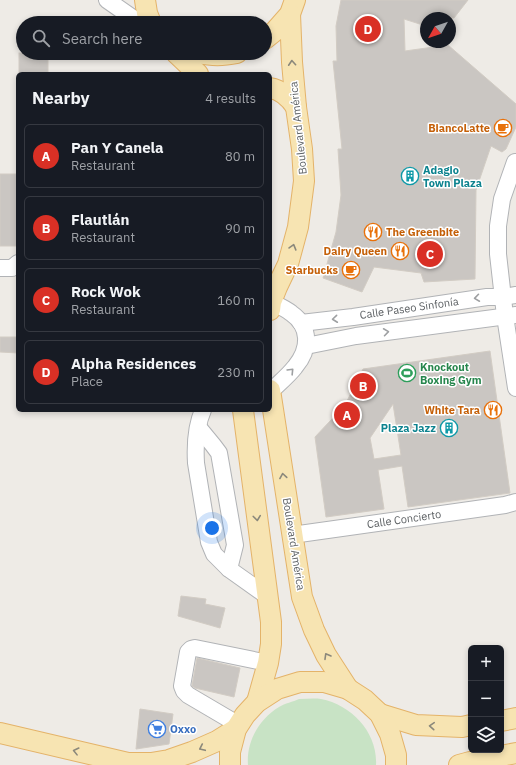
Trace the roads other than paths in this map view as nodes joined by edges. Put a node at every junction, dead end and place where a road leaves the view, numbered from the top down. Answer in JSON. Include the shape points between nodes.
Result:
{"nodes":[{"id":1,"x":107,"y":0,"type":"edge"},
{"id":2,"x":145,"y":0,"type":"edge"},
{"id":3,"x":292,"y":7,"type":"edge"},
{"id":4,"x":130,"y":16,"type":"edge"},
{"id":5,"x":148,"y":16,"type":"edge"},
{"id":6,"x":272,"y":33,"type":"edge"},
{"id":7,"x":183,"y":60,"type":"edge"},
{"id":8,"x":196,"y":72,"type":"edge"},
{"id":9,"x":272,"y":89,"type":"edge"},
{"id":10,"x":296,"y":107,"type":"junction"},
{"id":11,"x":515,"y":162,"type":"edge"},
{"id":12,"x":509,"y":296,"type":"edge"},
{"id":13,"x":272,"y":303,"type":"edge"},
{"id":14,"x":272,"y":306,"type":"edge"},
{"id":15,"x":511,"y":315,"type":"edge"},
{"id":16,"x":301,"y":322,"type":"junction"},
{"id":17,"x":306,"y":346,"type":"junction"},
{"id":18,"x":516,"y":388,"type":"edge"},
{"id":19,"x":272,"y":389,"type":"edge"},
{"id":20,"x":272,"y":404,"type":"edge"},
{"id":21,"x":202,"y":412,"type":"edge"},
{"id":22,"x":243,"y":412,"type":"edge"},
{"id":23,"x":198,"y":428,"type":"junction"},
{"id":24,"x":516,"y":502,"type":"edge"},
{"id":25,"x":292,"y":535,"type":"junction"},
{"id":26,"x":229,"y":569,"type":"junction"},
{"id":27,"x":267,"y":596,"type":"junction"},
{"id":28,"x":268,"y":663,"type":"junction"},
{"id":29,"x":348,"y":688,"type":"junction"},
{"id":30,"x":257,"y":702,"type":"junction"},
{"id":31,"x":380,"y":714,"type":"junction"},
{"id":32,"x":516,"y":718,"type":"edge"},
{"id":33,"x":504,"y":720,"type":"edge"},
{"id":34,"x":468,"y":726,"type":"edge"},
{"id":35,"x":238,"y":727,"type":"junction"},
{"id":36,"x":0,"y":732,"type":"edge"},
{"id":37,"x":516,"y":753,"type":"edge"},
{"id":38,"x":469,"y":764,"type":"edge"},
{"id":39,"x":230,"y":765,"type":"edge"},
{"id":40,"x":396,"y":765,"type":"edge"}],
"edges":[{"from":1,"to":4,"type":"street"},
{"from":2,"to":5,"type":"main road"},
{"from":3,"to":6,"type":"main road"},
{"from":10,"to":3,"type":"main road","name":"Boulevard América","one_way":true,"via":[[292,62]]},
{"from":7,"to":8,"type":"main road"},
{"from":9,"to":10,"type":"main road","via":[[285,94]]},
{"from":13,"to":10,"type":"main road","name":"Boulevard América","one_way":true,"via":[[288,264],[298,228],[304,181]]},
{"from":11,"to":12,"type":"street","via":[[502,199],[498,226],[498,254]]},
{"from":12,"to":15,"type":"street"},
{"from":12,"to":16,"type":"street","name":"Calle Paseo Sinfonía","one_way":true},
{"from":14,"to":16,"type":"street","via":[[291,313]]},
{"from":17,"to":15,"type":"street","name":"Calle Paseo Sinfonía","one_way":true,"via":[[356,336]]},
{"from":15,"to":18,"type":"street"},
{"from":16,"to":17,"type":"street","via":[[306,335]]},
{"from":19,"to":17,"type":"street","one_way":true,"via":[[295,368]]},
{"from":25,"to":20,"type":"main road","name":"Boulevard América","one_way":true},
{"from":21,"to":23,"type":"street"},
{"from":22,"to":27,"type":"main road","one_way":true},
{"from":23,"to":26,"type":"street","via":[[196,463],[208,542],[214,554]]},
{"from":23,"to":26,"type":"street","via":[[219,453],[235,545]]},
{"from":24,"to":25,"type":"street","name":"Calle Concierto"},
{"from":29,"to":25,"type":"main road","name":"Boulevard América","one_way":true,"via":[[326,655],[314,630],[302,596]]},
{"from":26,"to":27,"type":"street"},
{"from":27,"to":28,"type":"main road","via":[[271,622]]},
{"from":28,"to":30,"type":"main road"},
{"from":28,"to":35,"type":"street","via":[[195,648],[188,652],[182,686],[184,691]]},
{"from":29,"to":30,"type":"main road","via":[[324,682],[300,682],[277,689]]},
{"from":29,"to":31,"type":"main road"},
{"from":30,"to":35,"type":"main road"},
{"from":34,"to":31,"type":"main road","one_way":true,"via":[[416,725]]},
{"from":31,"to":40,"type":"main road","via":[[390,734]]},
{"from":32,"to":33,"type":"main road"},
{"from":35,"to":36,"type":"main road","one_way":true,"via":[[217,741],[170,760],[128,764]]},
{"from":35,"to":39,"type":"main road","via":[[230,752]]},
{"from":37,"to":38,"type":"main road"}]}
